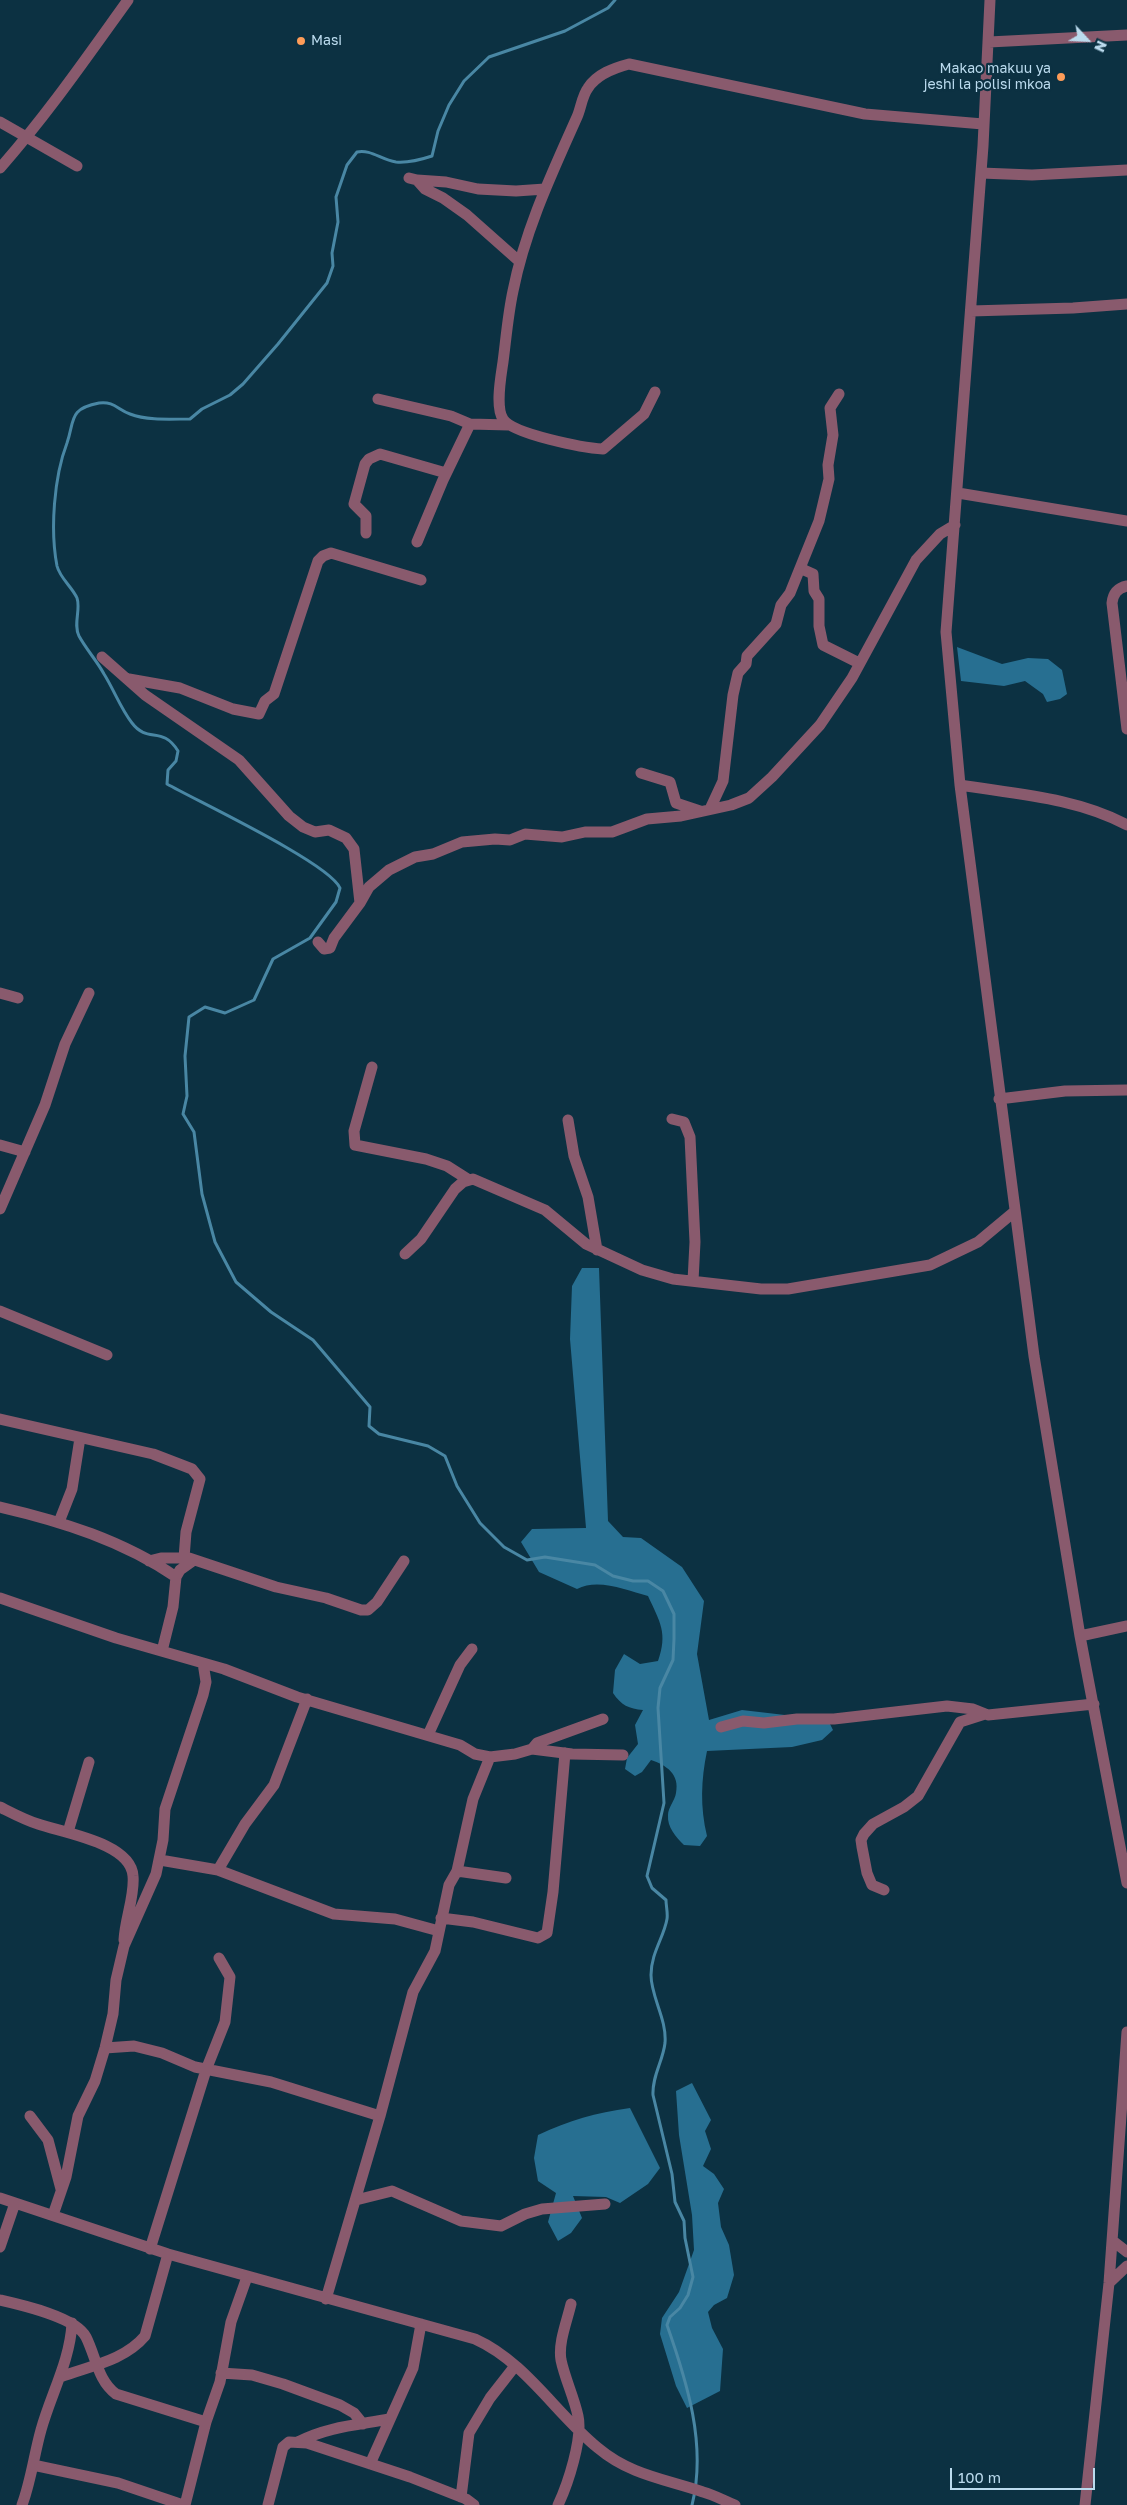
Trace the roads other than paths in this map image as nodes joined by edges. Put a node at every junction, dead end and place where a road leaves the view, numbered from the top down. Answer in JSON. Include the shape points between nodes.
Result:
{"nodes":[{"id":1,"x":128,"y":0,"type":"edge"},
{"id":2,"x":990,"y":0,"type":"edge"},
{"id":3,"x":1127,"y":35,"type":"edge"},
{"id":4,"x":989,"y":42,"type":"junction"},
{"id":5,"x":0,"y":122,"type":"edge"},
{"id":6,"x":983,"y":124,"type":"junction"},
{"id":7,"x":27,"y":137,"type":"junction"},
{"id":8,"x":77,"y":166,"type":"dead end"},
{"id":9,"x":0,"y":168,"type":"edge"},
{"id":10,"x":1127,"y":170,"type":"edge"},
{"id":11,"x":981,"y":173,"type":"junction"},
{"id":12,"x":544,"y":189,"type":"junction"},
{"id":13,"x":520,"y":262,"type":"junction"},
{"id":14,"x":1127,"y":304,"type":"edge"},
{"id":15,"x":971,"y":311,"type":"junction"},
{"id":16,"x":655,"y":392,"type":"dead end"},
{"id":17,"x":839,"y":394,"type":"dead end"},
{"id":18,"x":378,"y":399,"type":"dead end"},
{"id":19,"x":470,"y":424,"type":"junction"},
{"id":20,"x":509,"y":425,"type":"junction"},
{"id":21,"x":446,"y":473,"type":"junction"},
{"id":22,"x":958,"y":493,"type":"junction"},
{"id":23,"x":1127,"y":521,"type":"edge"},
{"id":24,"x":955,"y":526,"type":"junction"},
{"id":25,"x":366,"y":533,"type":"dead end"},
{"id":26,"x":417,"y":542,"type":"dead end"},
{"id":27,"x":801,"y":566,"type":"junction"},
{"id":28,"x":421,"y":580,"type":"dead end"},
{"id":29,"x":1127,"y":586,"type":"edge"},
{"id":30,"x":102,"y":657,"type":"dead end"},
{"id":31,"x":859,"y":663,"type":"junction"},
{"id":32,"x":130,"y":679,"type":"junction"},
{"id":33,"x":1127,"y":729,"type":"edge"},
{"id":34,"x":641,"y":773,"type":"dead end"},
{"id":35,"x":960,"y":785,"type":"junction"},
{"id":36,"x":706,"y":810,"type":"junction"},
{"id":37,"x":1127,"y":825,"type":"edge"},
{"id":38,"x":360,"y":903,"type":"junction"},
{"id":39,"x":318,"y":942,"type":"dead end"},
{"id":40,"x":0,"y":993,"type":"edge"},
{"id":41,"x":89,"y":993,"type":"dead end"},
{"id":42,"x":18,"y":998,"type":"dead end"},
{"id":43,"x":372,"y":1068,"type":"dead end"},
{"id":44,"x":1127,"y":1090,"type":"edge"},
{"id":45,"x":999,"y":1099,"type":"junction"},
{"id":46,"x":672,"y":1119,"type":"dead end"},
{"id":47,"x":568,"y":1120,"type":"dead end"},
{"id":48,"x":0,"y":1145,"type":"edge"},
{"id":49,"x":25,"y":1152,"type":"junction"},
{"id":50,"x":469,"y":1180,"type":"junction"},
{"id":51,"x":0,"y":1209,"type":"edge"},
{"id":52,"x":1014,"y":1212,"type":"junction"},
{"id":53,"x":597,"y":1250,"type":"junction"},
{"id":54,"x":405,"y":1254,"type":"dead end"},
{"id":55,"x":693,"y":1281,"type":"junction"},
{"id":56,"x":0,"y":1311,"type":"edge"},
{"id":57,"x":107,"y":1355,"type":"dead end"},
{"id":58,"x":0,"y":1419,"type":"edge"},
{"id":59,"x":80,"y":1438,"type":"junction"},
{"id":60,"x":0,"y":1507,"type":"edge"},
{"id":61,"x":60,"y":1522,"type":"junction"},
{"id":62,"x":189,"y":1559,"type":"junction"},
{"id":63,"x":149,"y":1561,"type":"junction"},
{"id":64,"x":404,"y":1561,"type":"dead end"},
{"id":65,"x":176,"y":1577,"type":"junction"},
{"id":66,"x":0,"y":1598,"type":"edge"},
{"id":67,"x":1127,"y":1626,"type":"edge"},
{"id":68,"x":1080,"y":1636,"type":"junction"},
{"id":69,"x":472,"y":1649,"type":"dead end"},
{"id":70,"x":162,"y":1651,"type":"junction"},
{"id":71,"x":203,"y":1663,"type":"junction"},
{"id":72,"x":307,"y":1700,"type":"junction"},
{"id":73,"x":1094,"y":1704,"type":"junction"},
{"id":74,"x":985,"y":1714,"type":"junction"},
{"id":75,"x":603,"y":1719,"type":"dead end"},
{"id":76,"x":721,"y":1727,"type":"dead end"},
{"id":77,"x":428,"y":1736,"type":"junction"},
{"id":78,"x":532,"y":1749,"type":"junction"},
{"id":79,"x":564,"y":1753,"type":"junction"},
{"id":80,"x":623,"y":1755,"type":"dead end"},
{"id":81,"x":490,"y":1757,"type":"junction"},
{"id":82,"x":89,"y":1762,"type":"dead end"},
{"id":83,"x":0,"y":1807,"type":"edge"},
{"id":84,"x":68,"y":1832,"type":"junction"},
{"id":85,"x":160,"y":1860,"type":"junction"},
{"id":86,"x":218,"y":1870,"type":"junction"},
{"id":87,"x":457,"y":1871,"type":"junction"},
{"id":88,"x":506,"y":1878,"type":"dead end"},
{"id":89,"x":1127,"y":1883,"type":"edge"},
{"id":90,"x":884,"y":1890,"type":"dead end"},
{"id":91,"x":442,"y":1918,"type":"junction"},
{"id":92,"x":439,"y":1931,"type":"junction"},
{"id":93,"x":124,"y":1946,"type":"junction"},
{"id":94,"x":219,"y":1958,"type":"dead end"},
{"id":95,"x":1127,"y":2032,"type":"edge"},
{"id":96,"x":105,"y":2048,"type":"junction"},
{"id":97,"x":206,"y":2070,"type":"junction"},
{"id":98,"x":30,"y":2116,"type":"dead end"},
{"id":99,"x":380,"y":2116,"type":"junction"},
{"id":100,"x":1123,"y":2129,"type":"edge"},
{"id":101,"x":61,"y":2191,"type":"junction"},
{"id":102,"x":0,"y":2198,"type":"edge"},
{"id":103,"x":356,"y":2200,"type":"junction"},
{"id":104,"x":15,"y":2203,"type":"junction"},
{"id":105,"x":605,"y":2204,"type":"dead end"},
{"id":106,"x":53,"y":2215,"type":"junction"},
{"id":107,"x":1113,"y":2241,"type":"junction"},
{"id":108,"x":0,"y":2247,"type":"edge"},
{"id":109,"x":150,"y":2248,"type":"junction"},
{"id":110,"x":1127,"y":2252,"type":"edge"},
{"id":111,"x":168,"y":2254,"type":"junction"},
{"id":112,"x":1127,"y":2266,"type":"edge"},
{"id":113,"x":247,"y":2277,"type":"junction"},
{"id":114,"x":1109,"y":2283,"type":"junction"},
{"id":115,"x":326,"y":2299,"type":"junction"},
{"id":116,"x":0,"y":2300,"type":"edge"},
{"id":117,"x":571,"y":2304,"type":"dead end"},
{"id":118,"x":72,"y":2323,"type":"junction"},
{"id":119,"x":421,"y":2324,"type":"junction"},
{"id":120,"x":98,"y":2366,"type":"junction"},
{"id":121,"x":515,"y":2366,"type":"junction"},
{"id":122,"x":222,"y":2373,"type":"junction"},
{"id":123,"x":60,"y":2377,"type":"junction"},
{"id":124,"x":389,"y":2419,"type":"junction"},
{"id":125,"x":206,"y":2422,"type":"junction"},
{"id":126,"x":363,"y":2424,"type":"junction"},
{"id":127,"x":580,"y":2432,"type":"junction"},
{"id":128,"x":298,"y":2442,"type":"junction"},
{"id":129,"x":370,"y":2464,"type":"junction"},
{"id":130,"x":33,"y":2465,"type":"junction"},
{"id":131,"x":461,"y":2497,"type":"junction"},
{"id":132,"x":22,"y":2505,"type":"edge"},
{"id":133,"x":184,"y":2505,"type":"edge"},
{"id":134,"x":268,"y":2505,"type":"edge"},
{"id":135,"x":474,"y":2505,"type":"edge"},
{"id":136,"x":558,"y":2505,"type":"edge"},
{"id":137,"x":735,"y":2505,"type":"edge"},
{"id":138,"x":1085,"y":2505,"type":"edge"}],
"edges":[{"from":1,"to":7,"type":"street"},
{"from":2,"to":4,"type":"street"},
{"from":3,"to":4,"type":"street"},
{"from":4,"to":6,"type":"street"},
{"from":5,"to":7,"type":"street"},
{"from":6,"to":11,"type":"street"},
{"from":6,"to":12,"type":"street","via":[[865,114],[629,64],[607,72],[586,90]]},
{"from":7,"to":8,"type":"street"},
{"from":7,"to":9,"type":"street"},
{"from":10,"to":11,"type":"street","via":[[1032,176]]},
{"from":11,"to":15,"type":"street"},
{"from":12,"to":13,"type":"street"},
{"from":12,"to":13,"type":"street","via":[[516,192],[413,179],[467,215]]},
{"from":13,"to":20,"type":"street","via":[[500,382],[500,412]]},
{"from":14,"to":15,"type":"street"},
{"from":15,"to":22,"type":"street"},
{"from":16,"to":20,"type":"street","via":[[644,414],[603,450],[583,448]]},
{"from":17,"to":27,"type":"street","via":[[830,408],[833,435],[822,512]]},
{"from":18,"to":19,"type":"street","via":[[451,416]]},
{"from":19,"to":20,"type":"street"},
{"from":19,"to":21,"type":"street"},
{"from":21,"to":25,"type":"street","via":[[380,454],[369,459],[354,504],[367,518]]},
{"from":21,"to":26,"type":"street"},
{"from":22,"to":23,"type":"street"},
{"from":22,"to":24,"type":"street"},
{"from":24,"to":31,"type":"street","via":[[940,534],[916,560]]},
{"from":24,"to":35,"type":"street","via":[[946,632]]},
{"from":27,"to":31,"type":"street","via":[[814,577],[823,645]]},
{"from":27,"to":36,"type":"street","via":[[790,593],[781,605],[776,624],[747,656],[746,664],[738,673],[722,781]]},
{"from":28,"to":32,"type":"street","via":[[331,553],[323,556],[318,561],[274,694],[265,700],[258,714],[233,709],[180,688]]},
{"from":29,"to":33,"type":"street","via":[[1113,596],[1112,604]]},
{"from":30,"to":32,"type":"street"},
{"from":31,"to":36,"type":"street","via":[[820,726],[772,777],[742,802]]},
{"from":32,"to":38,"type":"street","via":[[145,695],[239,760],[289,816],[303,827],[315,832],[329,830],[346,838],[354,849]]},
{"from":34,"to":36,"type":"street","via":[[670,782],[676,802]]},
{"from":35,"to":37,"type":"street","via":[[1070,804],[1094,810]]},
{"from":35,"to":45,"type":"street"},
{"from":36,"to":38,"type":"street","via":[[673,818],[646,819],[602,834],[585,832],[562,837],[525,834],[510,840],[462,842],[389,870],[369,887]]},
{"from":38,"to":39,"type":"street","via":[[330,948],[324,949]]},
{"from":40,"to":42,"type":"street"},
{"from":41,"to":49,"type":"street","via":[[65,1044]]},
{"from":43,"to":50,"type":"street","via":[[354,1131],[355,1145],[426,1159],[447,1166]]},
{"from":44,"to":45,"type":"street","via":[[1065,1091]]},
{"from":45,"to":52,"type":"street"},
{"from":46,"to":55,"type":"street","via":[[684,1122],[690,1137],[695,1242]]},
{"from":47,"to":53,"type":"street","via":[[574,1156],[588,1197]]},
{"from":48,"to":49,"type":"street"},
{"from":49,"to":51,"type":"street"},
{"from":50,"to":53,"type":"street","via":[[545,1210]]},
{"from":50,"to":54,"type":"street","via":[[455,1189],[421,1239]]},
{"from":52,"to":55,"type":"street","via":[[978,1242],[930,1265],[903,1271],[788,1289]]},
{"from":52,"to":68,"type":"street"},
{"from":53,"to":55,"type":"street","via":[[642,1270]]},
{"from":56,"to":57,"type":"street"},
{"from":58,"to":59,"type":"street"},
{"from":59,"to":61,"type":"street","via":[[72,1489]]},
{"from":59,"to":62,"type":"street","via":[[153,1454],[197,1472],[199,1491],[186,1532]]},
{"from":60,"to":61,"type":"street"},
{"from":61,"to":63,"type":"street"},
{"from":62,"to":63,"type":"street"},
{"from":62,"to":64,"type":"street","via":[[361,1610],[368,1610],[377,1602]]},
{"from":62,"to":65,"type":"street"},
{"from":63,"to":65,"type":"street"},
{"from":65,"to":70,"type":"street","via":[[173,1607]]},
{"from":66,"to":70,"type":"street"},
{"from":67,"to":68,"type":"street"},
{"from":68,"to":73,"type":"street"},
{"from":69,"to":77,"type":"street","via":[[460,1665]]},
{"from":70,"to":71,"type":"street"},
{"from":71,"to":72,"type":"street"},
{"from":71,"to":85,"type":"street","via":[[204,1695],[165,1809]]},
{"from":72,"to":77,"type":"street"},
{"from":72,"to":86,"type":"street","via":[[274,1785],[245,1824]]},
{"from":73,"to":74,"type":"street"},
{"from":73,"to":89,"type":"street"},
{"from":74,"to":76,"type":"street","via":[[973,1708],[947,1706],[834,1719],[743,1721]]},
{"from":74,"to":90,"type":"street","via":[[960,1722],[918,1796],[873,1824],[864,1834],[861,1840],[867,1872],[872,1885]]},
{"from":75,"to":78,"type":"street","via":[[537,1743]]},
{"from":77,"to":81,"type":"street"},
{"from":78,"to":79,"type":"street"},
{"from":78,"to":81,"type":"street"},
{"from":79,"to":80,"type":"street"},
{"from":79,"to":91,"type":"street","via":[[547,1933],[538,1938]]},
{"from":81,"to":87,"type":"street","via":[[473,1799]]},
{"from":82,"to":84,"type":"street"},
{"from":83,"to":84,"type":"street","via":[[36,1824]]},
{"from":84,"to":93,"type":"street","via":[[120,1852],[132,1867],[133,1884],[124,1924]]},
{"from":85,"to":86,"type":"street"},
{"from":85,"to":93,"type":"street"},
{"from":86,"to":92,"type":"street","via":[[334,1914],[394,1918]]},
{"from":87,"to":88,"type":"street"},
{"from":87,"to":91,"type":"street","via":[[449,1885]]},
{"from":91,"to":92,"type":"street"},
{"from":92,"to":99,"type":"street","via":[[435,1951],[413,1992]]},
{"from":93,"to":96,"type":"street"},
{"from":94,"to":97,"type":"street","via":[[230,1977],[231,1987],[225,2022]]},
{"from":95,"to":100,"type":"street"},
{"from":96,"to":97,"type":"street","via":[[134,2046]]},
{"from":96,"to":101,"type":"street","via":[[95,2081],[78,2116]]},
{"from":97,"to":99,"type":"street","via":[[271,2082]]},
{"from":97,"to":109,"type":"street"},
{"from":98,"to":101,"type":"street","via":[[48,2140]]},
{"from":99,"to":103,"type":"street"},
{"from":100,"to":107,"type":"street"},
{"from":101,"to":106,"type":"street"},
{"from":102,"to":104,"type":"street"},
{"from":103,"to":105,"type":"street","via":[[392,2191],[461,2221],[501,2226],[542,2209]]},
{"from":103,"to":115,"type":"street"},
{"from":104,"to":106,"type":"street"},
{"from":104,"to":108,"type":"street"},
{"from":106,"to":109,"type":"street"},
{"from":107,"to":110,"type":"street"},
{"from":107,"to":114,"type":"street"},
{"from":109,"to":111,"type":"street"},
{"from":111,"to":113,"type":"street"},
{"from":111,"to":120,"type":"street","via":[[145,2336],[131,2348]]},
{"from":112,"to":114,"type":"street"},
{"from":113,"to":115,"type":"street"},
{"from":113,"to":122,"type":"street","via":[[231,2322]]},
{"from":114,"to":138,"type":"street"},
{"from":115,"to":119,"type":"street"},
{"from":116,"to":118,"type":"street"},
{"from":117,"to":127,"type":"street","via":[[561,2360]]},
{"from":118,"to":120,"type":"street","via":[[85,2335]]},
{"from":118,"to":123,"type":"street"},
{"from":119,"to":121,"type":"street","via":[[475,2339]]},
{"from":119,"to":124,"type":"street","via":[[414,2368]]},
{"from":120,"to":123,"type":"street"},
{"from":120,"to":125,"type":"street","via":[[116,2394]]},
{"from":121,"to":127,"type":"street"},
{"from":121,"to":131,"type":"street","via":[[469,2433]]},
{"from":122,"to":125,"type":"street"},
{"from":122,"to":126,"type":"street","via":[[252,2375],[283,2384],[340,2405],[354,2413]]},
{"from":123,"to":130,"type":"street","via":[[41,2430]]},
{"from":124,"to":126,"type":"street"},
{"from":124,"to":129,"type":"street"},
{"from":125,"to":133,"type":"street"},
{"from":126,"to":128,"type":"street","via":[[326,2430]]},
{"from":127,"to":136,"type":"street"},
{"from":127,"to":137,"type":"street","via":[[599,2450],[638,2474],[703,2492]]},
{"from":128,"to":129,"type":"street"},
{"from":128,"to":134,"type":"street","via":[[289,2442],[283,2447]]},
{"from":129,"to":131,"type":"street"},
{"from":130,"to":132,"type":"street"},
{"from":130,"to":133,"type":"street","via":[[118,2483]]},
{"from":131,"to":135,"type":"street"}]}
